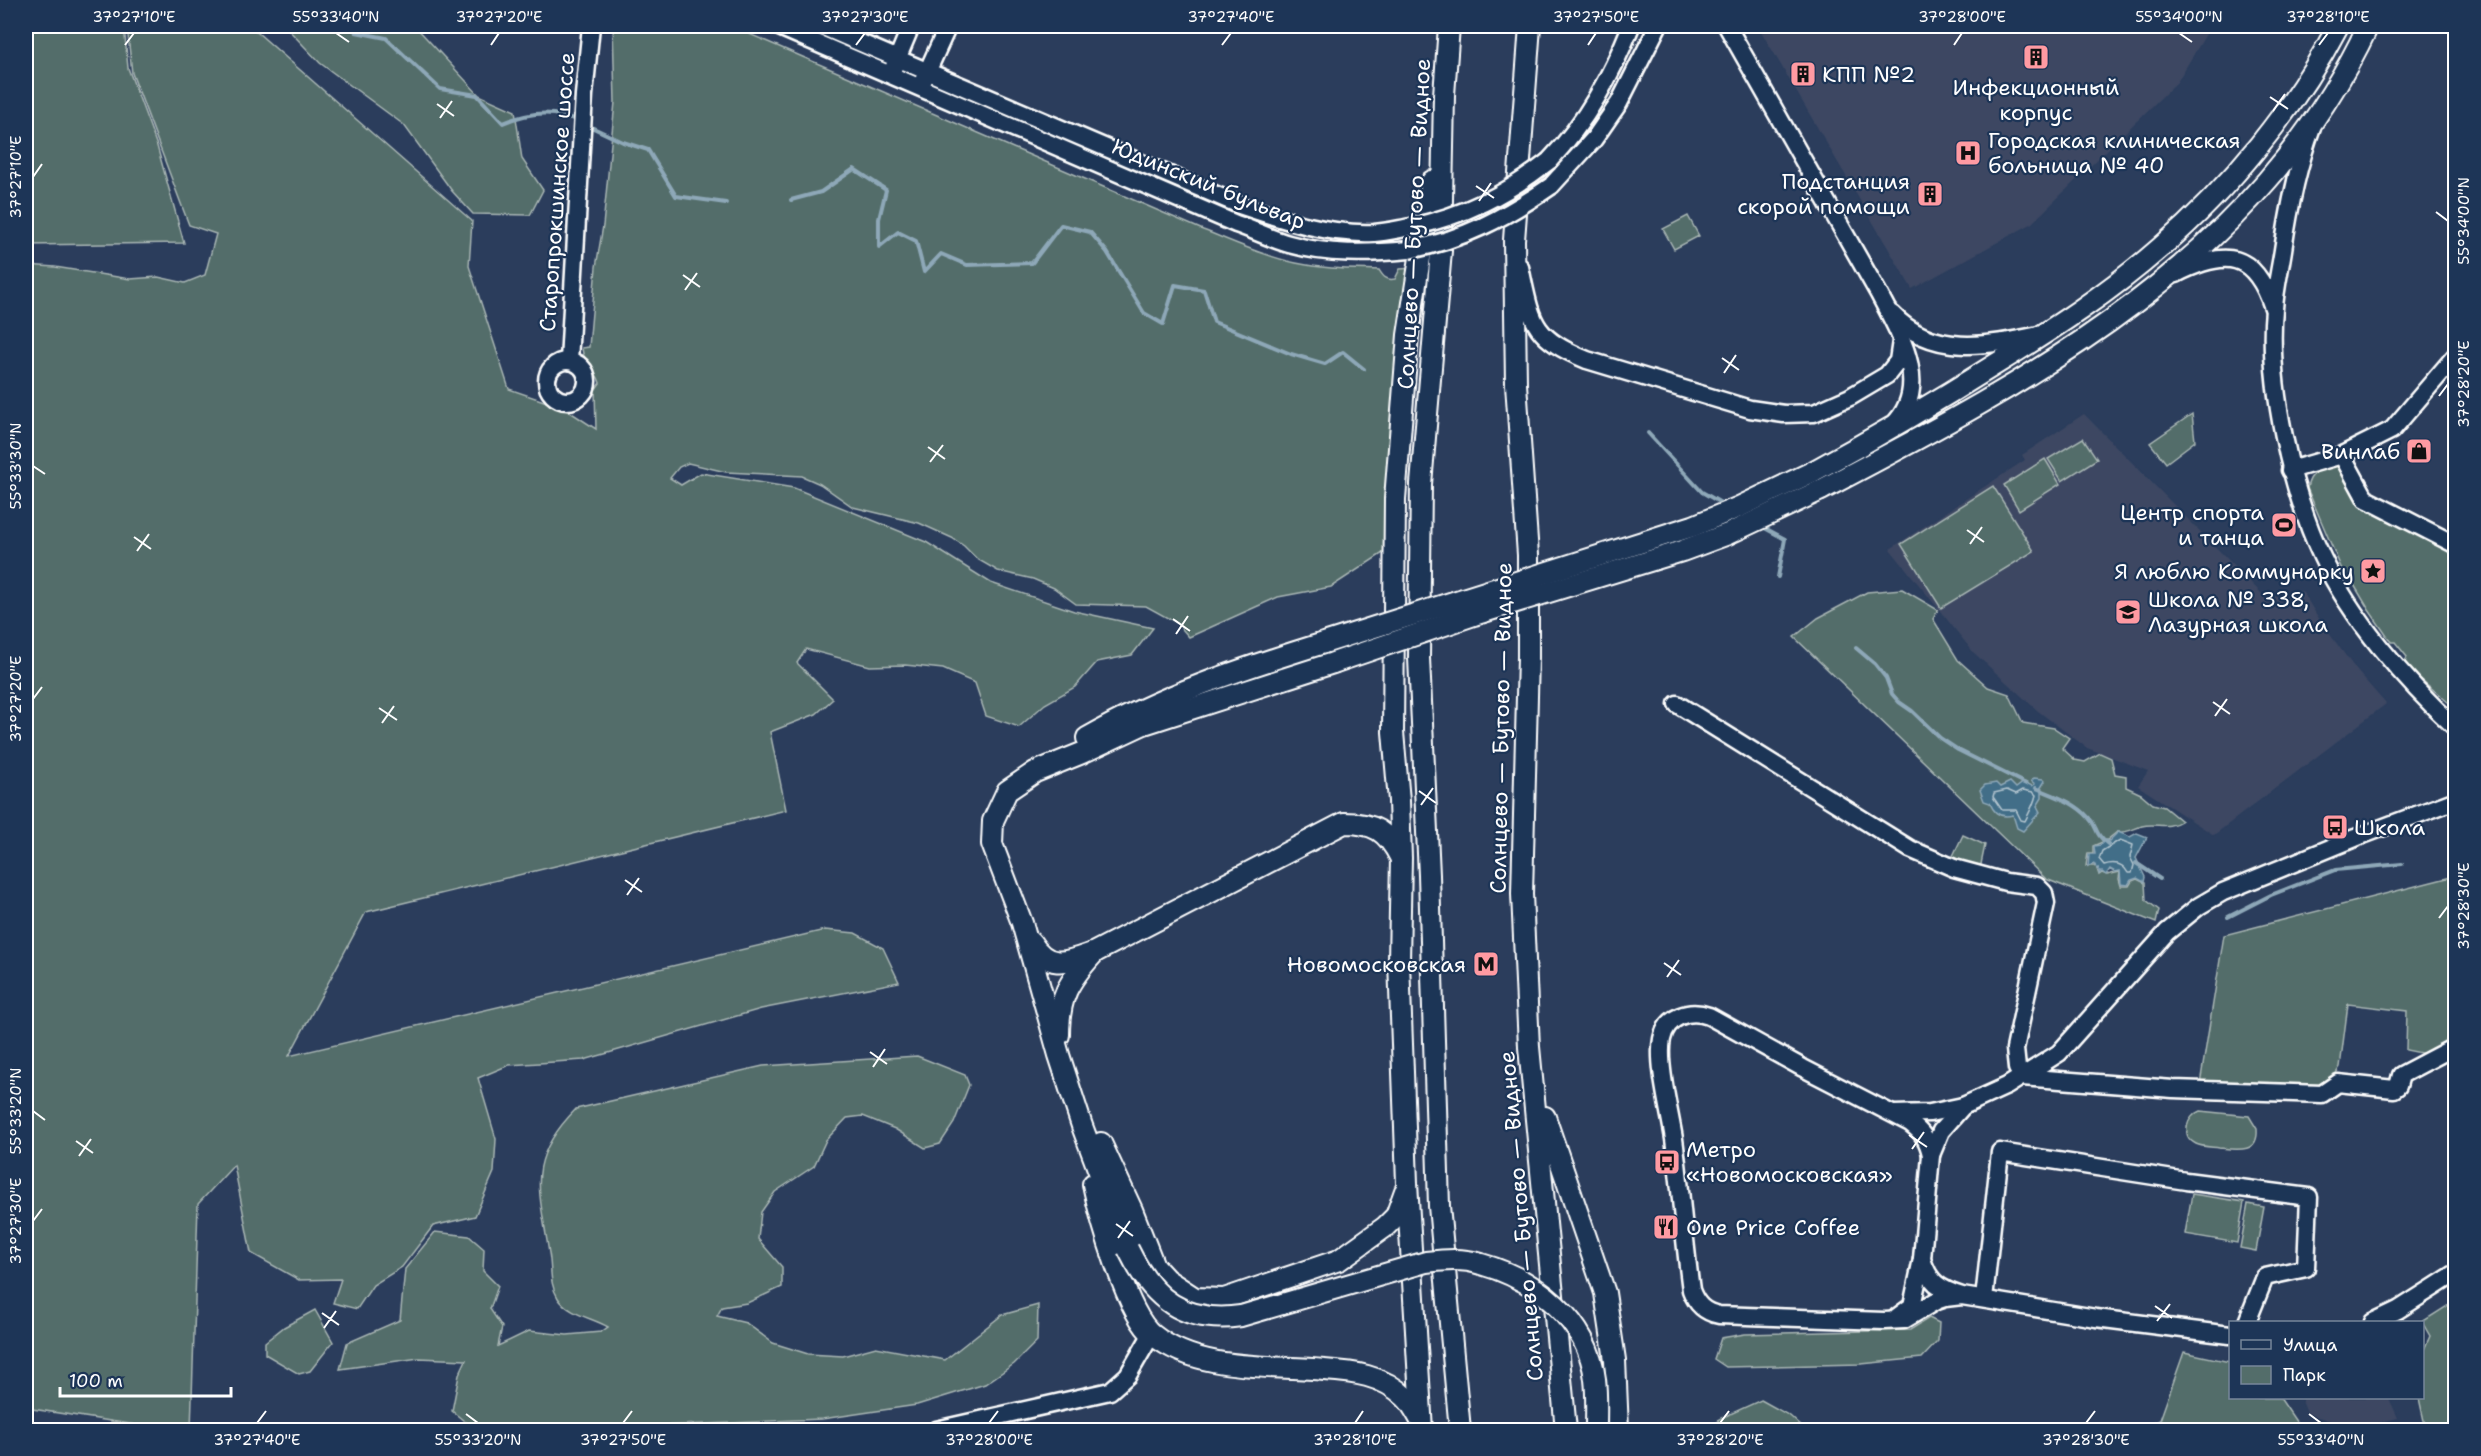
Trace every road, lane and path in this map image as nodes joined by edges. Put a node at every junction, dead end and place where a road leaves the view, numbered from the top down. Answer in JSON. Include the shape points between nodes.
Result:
{"nodes":[{"id":1,"x":591,"y":26,"type":"edge"},
{"id":2,"x":777,"y":26,"type":"edge"},
{"id":3,"x":821,"y":26,"type":"edge"},
{"id":4,"x":911,"y":26,"type":"edge"},
{"id":5,"x":948,"y":26,"type":"edge"},
{"id":6,"x":1449,"y":26,"type":"edge"},
{"id":7,"x":1530,"y":26,"type":"edge"},
{"id":8,"x":1631,"y":26,"type":"edge"},
{"id":9,"x":1658,"y":26,"type":"edge"},
{"id":10,"x":1727,"y":26,"type":"edge"},
{"id":11,"x":2338,"y":26,"type":"edge"},
{"id":12,"x":2368,"y":26,"type":"edge"},
{"id":13,"x":897,"y":58,"type":"junction"},
{"id":14,"x":928,"y":71,"type":"junction"},
{"id":15,"x":890,"y":74,"type":"junction"},
{"id":16,"x":921,"y":87,"type":"junction"},
{"id":17,"x":1444,"y":95,"type":"junction"},
{"id":18,"x":2317,"y":115,"type":"junction"},
{"id":19,"x":1514,"y":240,"type":"junction"},
{"id":20,"x":2171,"y":276,"type":"junction"},
{"id":21,"x":1887,"y":309,"type":"junction"},
{"id":22,"x":2274,"y":309,"type":"junction"},
{"id":23,"x":2044,"y":334,"type":"junction"},
{"id":24,"x":1901,"y":341,"type":"junction"},
{"id":25,"x":2456,"y":355,"type":"edge"},
{"id":26,"x":569,"y":361,"type":"dead end"},
{"id":27,"x":2456,"y":380,"type":"edge"},
{"id":28,"x":2435,"y":381,"type":"junction"},
{"id":29,"x":1886,"y":432,"type":"junction"},
{"id":30,"x":2342,"y":455,"type":"junction"},
{"id":31,"x":2290,"y":470,"type":"junction"},
{"id":32,"x":2456,"y":545,"type":"edge"},
{"id":33,"x":1677,"y":704,"type":"dead end"},
{"id":34,"x":2456,"y":728,"type":"edge"},
{"id":35,"x":1035,"y":772,"type":"junction"},
{"id":36,"x":2456,"y":800,"type":"edge"},
{"id":37,"x":1401,"y":858,"type":"junction"},
{"id":38,"x":1025,"y":932,"type":"junction"},
{"id":39,"x":1095,"y":952,"type":"junction"},
{"id":40,"x":2456,"y":1046,"type":"edge"},
{"id":41,"x":1529,"y":1047,"type":"junction"},
{"id":42,"x":1062,"y":1064,"type":"junction"},
{"id":43,"x":2022,"y":1077,"type":"junction"},
{"id":44,"x":1963,"y":1106,"type":"junction"},
{"id":45,"x":1893,"y":1114,"type":"junction"},
{"id":46,"x":1082,"y":1126,"type":"junction"},
{"id":47,"x":1931,"y":1155,"type":"junction"},
{"id":48,"x":1407,"y":1183,"type":"junction"},
{"id":49,"x":1922,"y":1259,"type":"junction"},
{"id":50,"x":2456,"y":1273,"type":"edge"},
{"id":51,"x":1962,"y":1296,"type":"junction"},
{"id":52,"x":1984,"y":1299,"type":"junction"},
{"id":53,"x":1884,"y":1321,"type":"junction"},
{"id":54,"x":2248,"y":1321,"type":"edge"},
{"id":55,"x":2377,"y":1321,"type":"edge"},
{"id":56,"x":1151,"y":1335,"type":"junction"},
{"id":57,"x":2229,"y":1335,"type":"edge"},
{"id":58,"x":1422,"y":1425,"type":"edge"},
{"id":59,"x":936,"y":1431,"type":"edge"},
{"id":60,"x":1460,"y":1431,"type":"edge"},
{"id":61,"x":1566,"y":1431,"type":"edge"},
{"id":62,"x":1596,"y":1431,"type":"edge"},
{"id":63,"x":1618,"y":1431,"type":"edge"}],
"edges":[{"from":1,"to":26,"type":"street","name":"Старопрокшинское шоссе"},
{"from":2,"to":15,"type":"street","name":"Юдинский бульвар"},
{"from":3,"to":13,"type":"street","name":"Юдинский бульвар"},
{"from":4,"to":13,"type":"street"},
{"from":5,"to":14,"type":"street"},
{"from":6,"to":17,"type":"main road","name":"Солнцево — Бутово — Видное"},
{"from":7,"to":19,"type":"main road","name":"Солнцево — Бутово — Видное"},
{"from":8,"to":14,"type":"street","name":"Юдинский бульвар","bridge":true,"via":[[1599,97],[1549,161],[1519,184],[1475,208],[1435,222],[1374,233],[1291,223]]},
{"from":9,"to":16,"type":"street","name":"Юдинский бульвар","bridge":true,"via":[[1619,103],[1594,139],[1551,186],[1479,230],[1429,246],[1371,254],[1326,252],[1288,244]]},
{"from":10,"to":21,"type":"street"},
{"from":11,"to":23,"type":"main road","via":[[2289,104],[2199,212],[2132,272]]},
{"from":12,"to":18,"type":"main road"},
{"from":13,"to":14,"type":"street","name":"Юдинский бульвар"},
{"from":13,"to":15,"type":"street"},
{"from":14,"to":16,"type":"street"},
{"from":15,"to":16,"type":"street","name":"Юдинский бульвар"},
{"from":17,"to":37,"type":"main road","via":[[1408,335],[1395,499],[1393,732]]},
{"from":17,"to":60,"type":"main road","name":"Солнцево — Бутово — Видное","via":[[1441,251],[1420,484],[1419,658],[1439,1206]]},
{"from":18,"to":20,"type":"main road","via":[[2240,210]]},
{"from":18,"to":22,"type":"street","via":[[2293,186]]},
{"from":19,"to":24,"type":"street","via":[[1535,322],[1545,337],[1561,349],[1750,409],[1814,413],[1833,405],[1887,375],[1898,361]]},
{"from":19,"to":41,"type":"main road","name":"Солнцево — Бутово — Видное","via":[[1516,384],[1528,555],[1522,894]]},
{"from":20,"to":22,"type":"street","via":[[2207,260],[2234,260],[2258,276]]},
{"from":20,"to":35,"type":"main road","bridge":true,"via":[[2041,368],[1821,490],[1737,530],[1154,720]]},
{"from":21,"to":23,"type":"street","via":[[1908,328],[1946,344],[1978,346]]},
{"from":21,"to":24,"type":"street"},
{"from":22,"to":31,"type":"street","via":[[2276,381]]},
{"from":23,"to":29,"type":"main road"},
{"from":24,"to":29,"type":"street","via":[[1912,387],[1906,410]]},
{"from":25,"to":28,"type":"street"},
{"from":27,"to":28,"type":"street"},
{"from":28,"to":30,"type":"street","via":[[2392,430]]},
{"from":29,"to":35,"type":"main road","bridge":true,"via":[[1812,472],[1693,526],[1273,659],[1138,710]]},
{"from":30,"to":31,"type":"street"},
{"from":30,"to":32,"type":"street","via":[[2366,499]]},
{"from":31,"to":34,"type":"street","via":[[2322,557],[2356,614],[2400,672]]},
{"from":33,"to":43,"type":"street","via":[[1910,849],[1954,868],[2041,889],[2046,903],[2015,1048]]},
{"from":35,"to":38,"type":"main road","via":[[1007,791],[993,821],[992,844]]},
{"from":36,"to":43,"type":"street","via":[[2348,840],[2223,892],[2199,906],[2167,932],[2059,1053]]},
{"from":37,"to":39,"type":"main road","via":[[1382,832],[1370,826],[1344,823]]},
{"from":37,"to":48,"type":"main road","via":[[1399,961]]},
{"from":38,"to":39,"type":"main road","via":[[1047,960],[1058,963]]},
{"from":38,"to":42,"type":"main road"},
{"from":39,"to":42,"type":"main road","via":[[1067,987],[1062,1001]]},
{"from":40,"to":43,"type":"street","via":[[2401,1076],[2394,1089],[2338,1083],[2322,1094],[2173,1089]]},
{"from":41,"to":61,"type":"main road","name":"Солнцево — Бутово — Видное"},
{"from":41,"to":63,"type":"main road","via":[[1548,1132],[1605,1293],[1615,1360]]},
{"from":42,"to":46,"type":"main road"},
{"from":42,"to":48,"type":"main road","via":[[1132,1210],[1154,1266],[1195,1298],[1224,1299],[1339,1260],[1390,1221],[1402,1203]]},
{"from":43,"to":44,"type":"street"},
{"from":44,"to":45,"type":"street","via":[[1930,1113]]},
{"from":44,"to":47,"type":"street","via":[[1941,1131]]},
{"from":45,"to":47,"type":"street","via":[[1923,1132]]},
{"from":45,"to":53,"type":"street","via":[[1700,1013],[1676,1018],[1662,1038],[1691,1290],[1698,1304],[1719,1316]]},
{"from":46,"to":56,"type":"main road","via":[[1097,1202],[1130,1304]]},
{"from":46,"to":62,"type":"main road","bridge":true,"via":[[1140,1273],[1172,1305],[1196,1316],[1220,1319],[1426,1262],[1480,1263],[1530,1285],[1554,1301],[1571,1321],[1585,1346],[1595,1378]]},
{"from":47,"to":49,"type":"street"},
{"from":48,"to":58,"type":"main road"},
{"from":49,"to":51,"type":"street","via":[[1933,1283]]},
{"from":49,"to":53,"type":"street","via":[[1912,1306]]},
{"from":50,"to":55,"type":"street"},
{"from":51,"to":52,"type":"street"},
{"from":51,"to":53,"type":"street","via":[[1936,1301],[1904,1320]]},
{"from":52,"to":54,"type":"street","via":[[2001,1152],[2310,1197],[2306,1268],[2265,1277]]},
{"from":52,"to":57,"type":"street"},
{"from":56,"to":58,"type":"main road","via":[[1186,1355],[1220,1363],[1374,1377],[1406,1398]]},
{"from":56,"to":59,"type":"street","via":[[1128,1374],[1110,1392]]}]}
